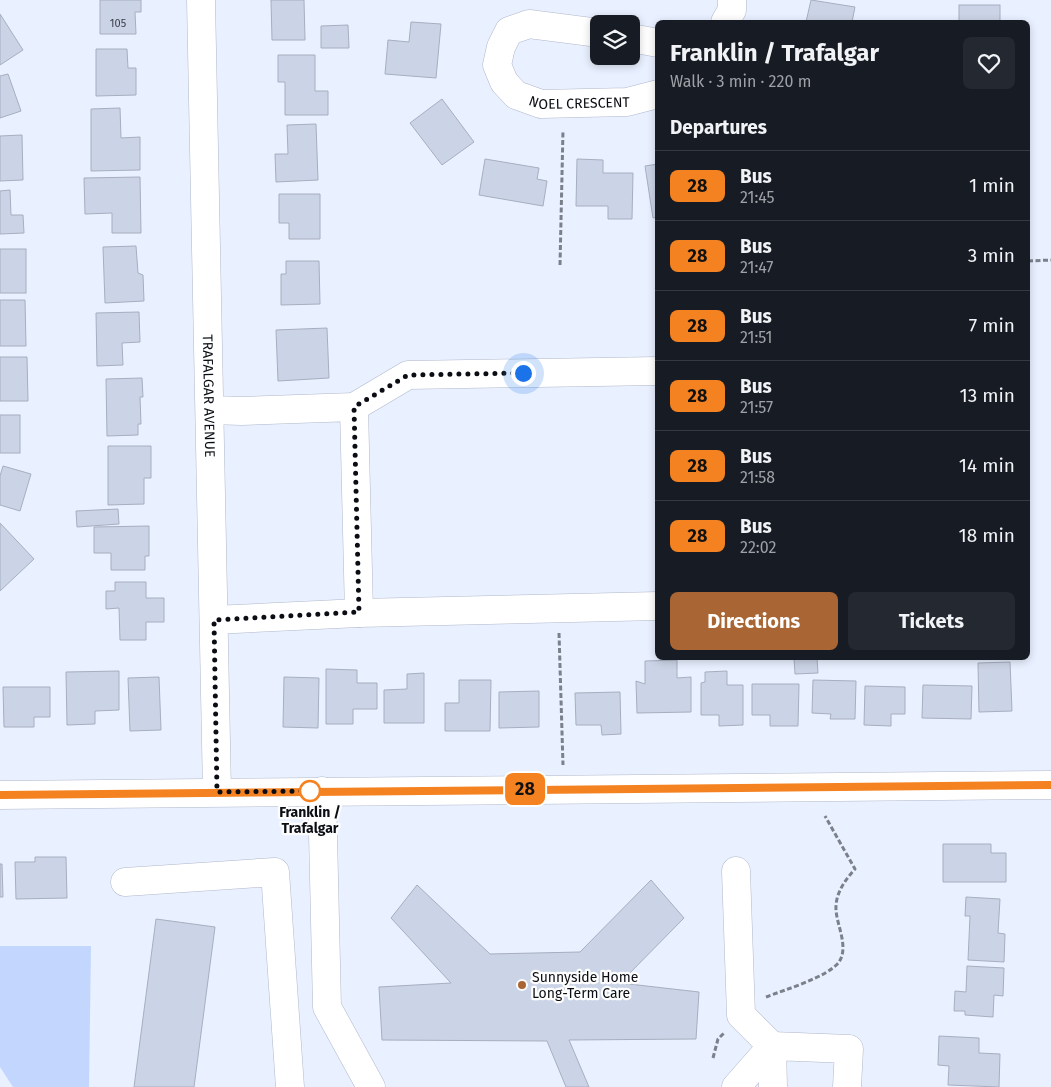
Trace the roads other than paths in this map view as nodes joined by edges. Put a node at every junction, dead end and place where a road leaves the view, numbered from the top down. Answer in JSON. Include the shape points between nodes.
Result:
{"nodes":[{"id":1,"x":201,"y":0,"type":"edge"},
{"id":2,"x":732,"y":0,"type":"edge"},
{"id":3,"x":726,"y":20,"type":"edge"},
{"id":4,"x":590,"y":32,"type":"edge"},
{"id":5,"x":640,"y":39,"type":"edge"},
{"id":6,"x":655,"y":42,"type":"edge"},
{"id":7,"x":655,"y":95,"type":"edge"},
{"id":8,"x":655,"y":371,"type":"edge"},
{"id":9,"x":354,"y":407,"type":"junction"},
{"id":10,"x":210,"y":410,"type":"junction"},
{"id":11,"x":655,"y":606,"type":"edge"},
{"id":12,"x":359,"y":612,"type":"junction"},
{"id":13,"x":214,"y":620,"type":"junction"},
{"id":14,"x":1051,"y":785,"type":"edge"},
{"id":15,"x":322,"y":791,"type":"junction"},
{"id":16,"x":217,"y":792,"type":"junction"},
{"id":17,"x":0,"y":795,"type":"edge"},
{"id":18,"x":736,"y":871,"type":"dead end"},
{"id":19,"x":125,"y":882,"type":"dead end"},
{"id":20,"x":327,"y":1007,"type":"junction"},
{"id":21,"x":286,"y":1012,"type":"junction"},
{"id":22,"x":772,"y":1046,"type":"junction"},
{"id":23,"x":290,"y":1087,"type":"edge"},
{"id":24,"x":371,"y":1087,"type":"edge"},
{"id":25,"x":736,"y":1087,"type":"edge"},
{"id":26,"x":773,"y":1087,"type":"edge"},
{"id":27,"x":847,"y":1087,"type":"edge"}],
"edges":[{"from":1,"to":10,"type":"street","name":"TRAFALGAR AVENUE"},
{"from":2,"to":3,"type":"street","via":[[732,10]]},
{"from":4,"to":7,"type":"street","name":"NOEL CRESCENT","via":[[529,24],[509,31],[497,65],[504,82],[516,96],[542,104],[627,102]]},
{"from":5,"to":6,"type":"street"},
{"from":8,"to":9,"type":"street","via":[[408,375]]},
{"from":9,"to":10,"type":"street"},
{"from":9,"to":12,"type":"street"},
{"from":10,"to":13,"type":"street","name":"TRAFALGAR AVENUE"},
{"from":11,"to":12,"type":"street"},
{"from":12,"to":13,"type":"street"},
{"from":13,"to":16,"type":"street","name":"TRAFALGAR AVENUE"},
{"from":14,"to":15,"type":"street"},
{"from":15,"to":16,"type":"street"},
{"from":15,"to":20,"type":"street"},
{"from":16,"to":17,"type":"street"},
{"from":18,"to":22,"type":"street","via":[[741,1015]]},
{"from":19,"to":21,"type":"street","via":[[275,872]]},
{"from":20,"to":21,"type":"street"},
{"from":20,"to":24,"type":"street"},
{"from":21,"to":23,"type":"street"},
{"from":22,"to":25,"type":"street"},
{"from":22,"to":26,"type":"street"},
{"from":22,"to":27,"type":"street","via":[[849,1049]]}]}
